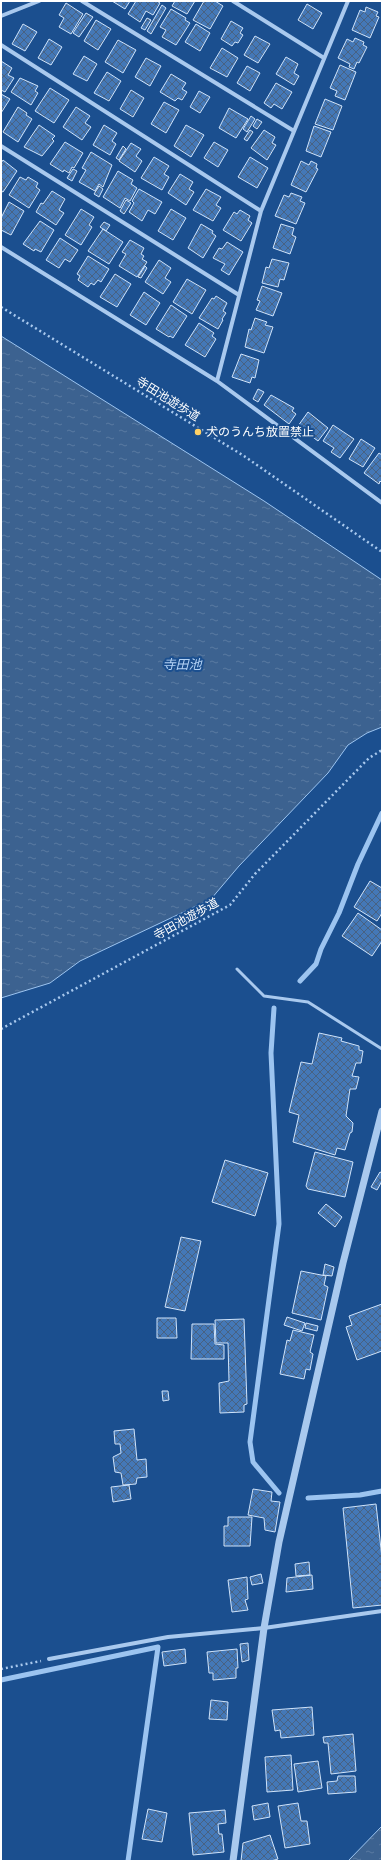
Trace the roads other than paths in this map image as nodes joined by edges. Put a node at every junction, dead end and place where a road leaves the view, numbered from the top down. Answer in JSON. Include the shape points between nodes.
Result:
{"nodes":[{"id":1,"x":39,"y":1,"type":"edge"},
{"id":2,"x":82,"y":1,"type":"edge"},
{"id":3,"x":233,"y":1,"type":"edge"},
{"id":4,"x":348,"y":1,"type":"edge"},
{"id":5,"x":1,"y":16,"type":"edge"},
{"id":6,"x":1,"y":45,"type":"edge"},
{"id":7,"x":324,"y":58,"type":"junction"},
{"id":8,"x":294,"y":131,"type":"junction"},
{"id":9,"x":1,"y":146,"type":"edge"},
{"id":10,"x":261,"y":211,"type":"junction"},
{"id":11,"x":1,"y":247,"type":"edge"},
{"id":12,"x":239,"y":296,"type":"junction"},
{"id":13,"x":217,"y":381,"type":"junction"},
{"id":14,"x":382,"y":503,"type":"edge"},
{"id":15,"x":237,"y":969,"type":"dead end"},
{"id":16,"x":382,"y":1049,"type":"edge"},
{"id":17,"x":382,"y":1111,"type":"edge"},
{"id":18,"x":382,"y":1611,"type":"edge"},
{"id":19,"x":264,"y":1628,"type":"junction"},
{"id":20,"x":49,"y":1659,"type":"road end"},
{"id":21,"x":233,"y":1861,"type":"edge"}],
"edges":[{"from":1,"to":5,"type":"street"},
{"from":2,"to":8,"type":"street"},
{"from":3,"to":7,"type":"street"},
{"from":4,"to":7,"type":"street"},
{"from":6,"to":10,"type":"street"},
{"from":7,"to":8,"type":"street"},
{"from":8,"to":10,"type":"street"},
{"from":9,"to":12,"type":"street"},
{"from":10,"to":12,"type":"street"},
{"from":11,"to":13,"type":"street"},
{"from":12,"to":13,"type":"street"},
{"from":13,"to":14,"type":"street"},
{"from":15,"to":16,"type":"lane","via":[[264,996],[308,1002]]},
{"from":17,"to":19,"type":"street","via":[[343,1263],[279,1542]]},
{"from":18,"to":19,"type":"street"},
{"from":19,"to":20,"type":"street","via":[[168,1637]]},
{"from":19,"to":21,"type":"street"}]}
